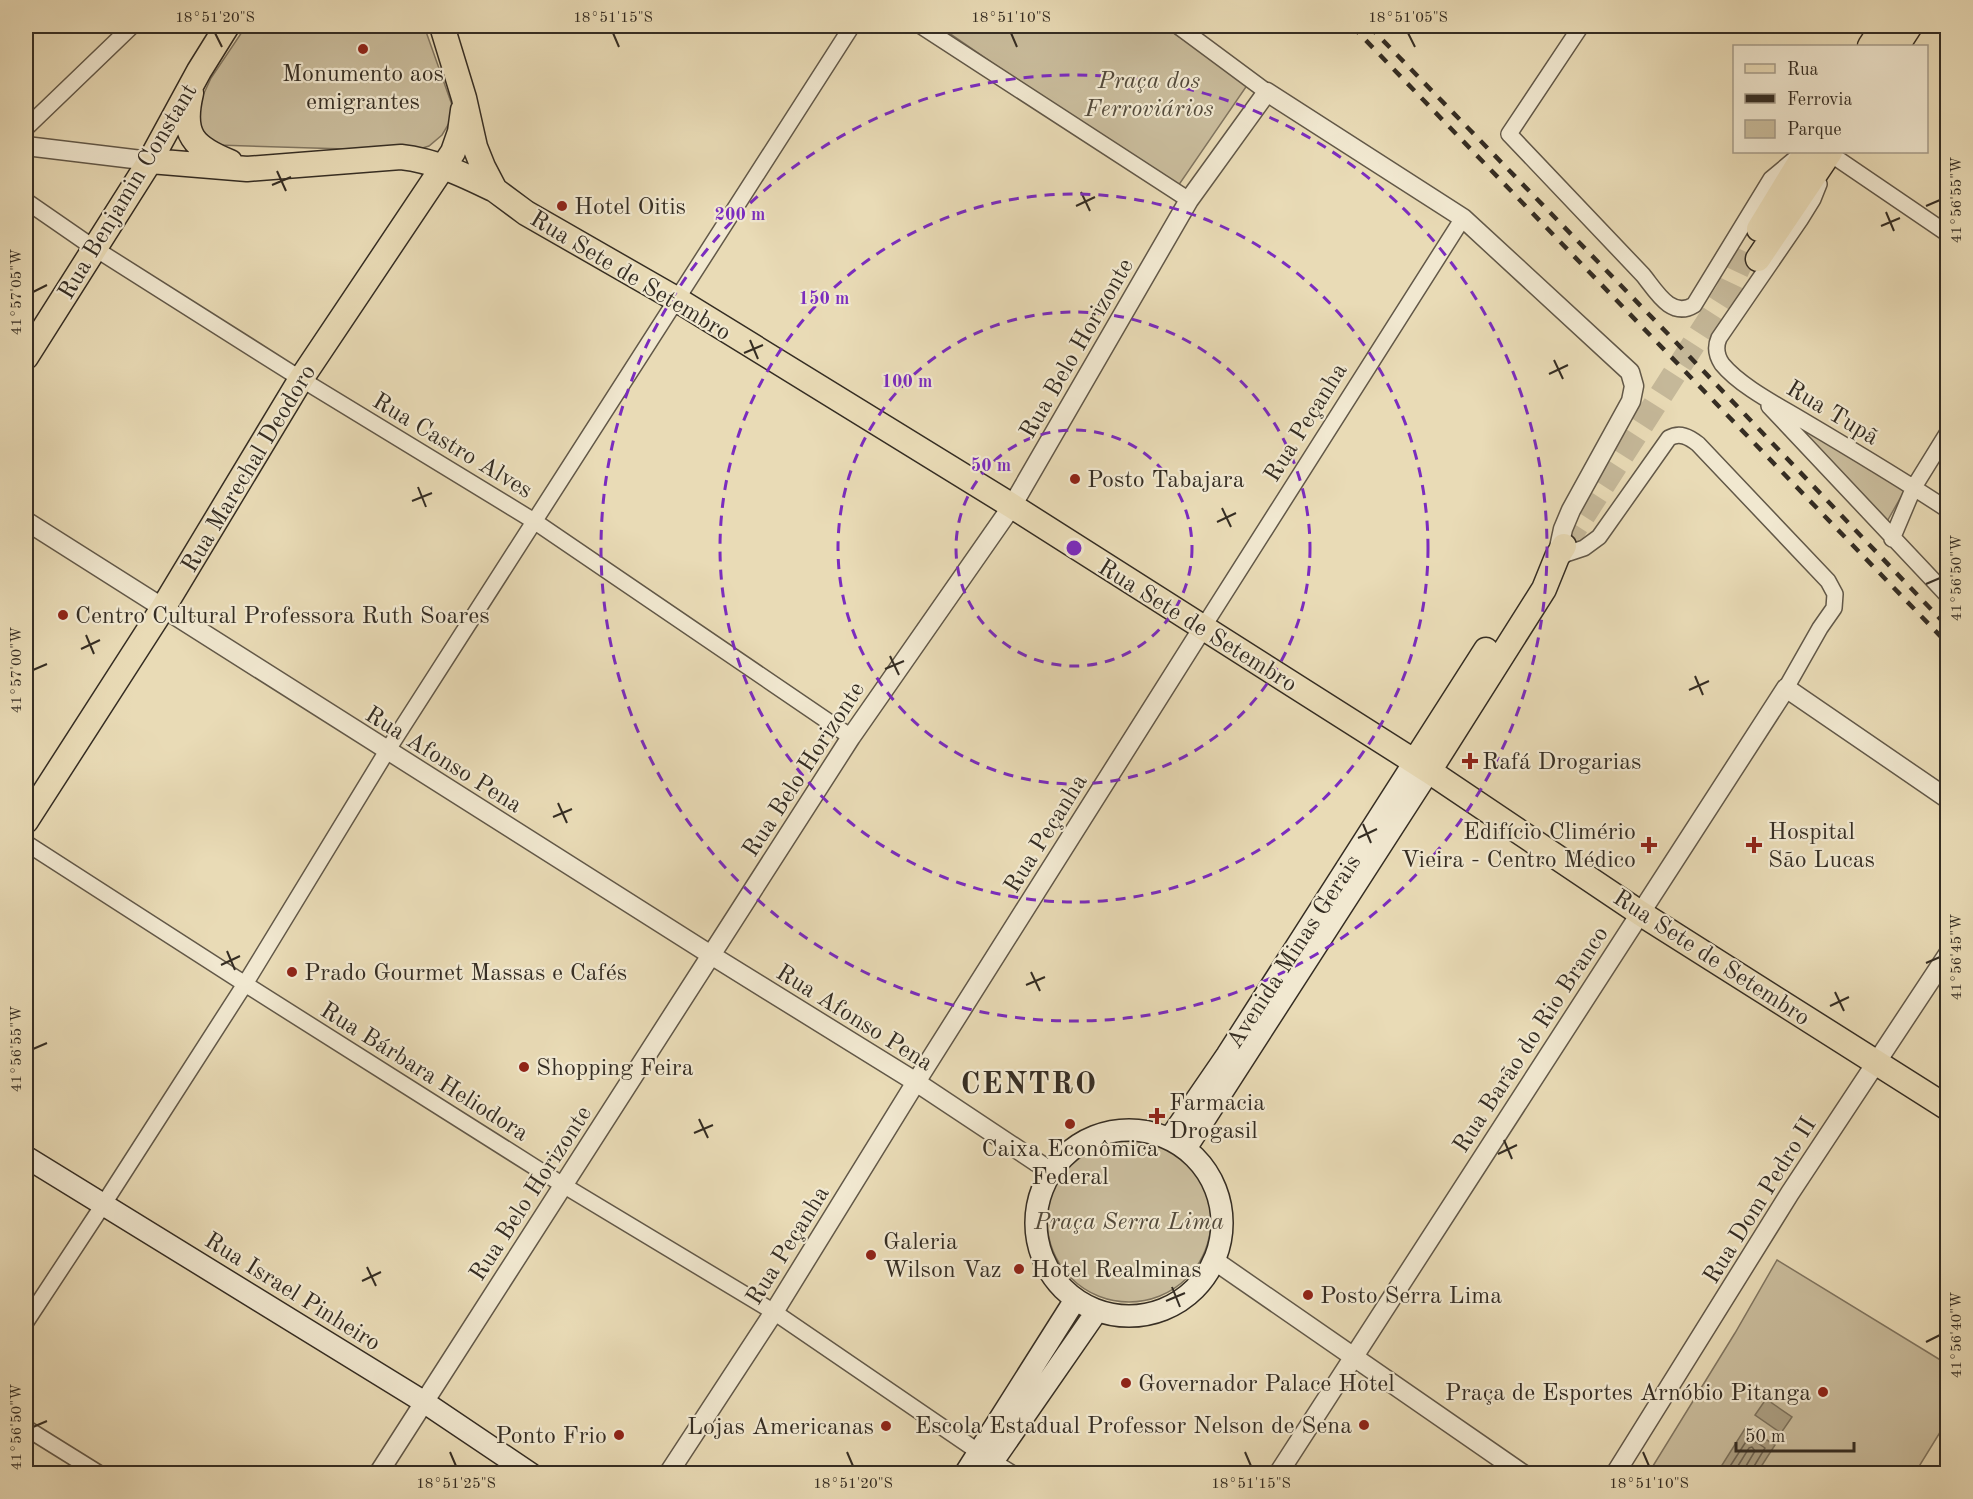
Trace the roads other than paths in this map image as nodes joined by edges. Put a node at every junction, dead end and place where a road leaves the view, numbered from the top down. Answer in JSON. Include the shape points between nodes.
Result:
{"nodes":[{"id":1,"x":132,"y":26,"type":"edge"},
{"id":2,"x":227,"y":26,"type":"edge"},
{"id":3,"x":442,"y":26,"type":"edge"},
{"id":4,"x":852,"y":26,"type":"edge"},
{"id":5,"x":921,"y":26,"type":"edge"},
{"id":6,"x":1178,"y":26,"type":"edge"},
{"id":7,"x":1581,"y":26,"type":"edge"},
{"id":8,"x":1883,"y":26,"type":"edge"},
{"id":9,"x":1910,"y":26,"type":"edge"},
{"id":10,"x":1871,"y":45,"type":"edge"},
{"id":11,"x":1898,"y":45,"type":"edge"},
{"id":12,"x":199,"y":71,"type":"junction"},
{"id":13,"x":1267,"y":92,"type":"junction"},
{"id":14,"x":464,"y":98,"type":"junction"},
{"id":15,"x":26,"y":128,"type":"edge"},
{"id":16,"x":26,"y":146,"type":"edge"},
{"id":17,"x":1818,"y":155,"type":"edge"},
{"id":18,"x":150,"y":161,"type":"junction"},
{"id":19,"x":444,"y":166,"type":"junction"},
{"id":20,"x":247,"y":169,"type":"junction"},
{"id":21,"x":495,"y":189,"type":"junction"},
{"id":22,"x":1189,"y":200,"type":"junction"},
{"id":23,"x":26,"y":201,"type":"edge"},
{"id":24,"x":1463,"y":218,"type":"junction"},
{"id":25,"x":1947,"y":234,"type":"edge"},
{"id":26,"x":94,"y":248,"type":"junction"},
{"id":27,"x":1752,"y":256,"type":"tunnel mouth"},
{"id":28,"x":676,"y":299,"type":"junction"},
{"id":29,"x":26,"y":357,"type":"edge"},
{"id":30,"x":301,"y":379,"type":"junction"},
{"id":31,"x":1755,"y":392,"type":"junction"},
{"id":32,"x":1947,"y":432,"type":"edge"},
{"id":33,"x":1914,"y":487,"type":"junction"},
{"id":34,"x":1012,"y":506,"type":"junction"},
{"id":35,"x":1947,"y":510,"type":"edge"},
{"id":36,"x":534,"y":520,"type":"junction"},
{"id":37,"x":26,"y":521,"type":"edge"},
{"id":38,"x":1892,"y":538,"type":"junction"},
{"id":39,"x":1561,"y":552,"type":"junction"},
{"id":40,"x":1947,"y":596,"type":"edge"},
{"id":41,"x":163,"y":608,"type":"junction"},
{"id":42,"x":1202,"y":628,"type":"junction"},
{"id":43,"x":1786,"y":688,"type":"junction"},
{"id":44,"x":851,"y":737,"type":"junction"},
{"id":45,"x":387,"y":751,"type":"junction"},
{"id":46,"x":1422,"y":766,"type":"junction"},
{"id":47,"x":1947,"y":799,"type":"edge"},
{"id":48,"x":26,"y":821,"type":"edge"},
{"id":49,"x":26,"y":843,"type":"edge"},
{"id":50,"x":1640,"y":913,"type":"junction"},
{"id":51,"x":1947,"y":954,"type":"edge"},
{"id":52,"x":711,"y":955,"type":"junction"},
{"id":53,"x":245,"y":984,"type":"junction"},
{"id":54,"x":1876,"y":1062,"type":"junction"},
{"id":55,"x":915,"y":1082,"type":"junction"},
{"id":56,"x":1947,"y":1107,"type":"edge"},
{"id":57,"x":1178,"y":1143,"type":"junction"},
{"id":58,"x":26,"y":1156,"type":"edge"},
{"id":59,"x":1050,"y":1171,"type":"junction"},
{"id":60,"x":563,"y":1185,"type":"junction"},
{"id":61,"x":103,"y":1205,"type":"junction"},
{"id":62,"x":1215,"y":1261,"type":"junction"},
{"id":63,"x":1076,"y":1300,"type":"junction"},
{"id":64,"x":1097,"y":1311,"type":"junction"},
{"id":65,"x":774,"y":1312,"type":"junction"},
{"id":66,"x":26,"y":1322,"type":"edge"},
{"id":67,"x":1353,"y":1358,"type":"junction"},
{"id":68,"x":424,"y":1402,"type":"junction"},
{"id":69,"x":26,"y":1428,"type":"edge"},
{"id":70,"x":985,"y":1462,"type":"edge"},
{"id":71,"x":100,"y":1473,"type":"edge"},
{"id":72,"x":378,"y":1473,"type":"edge"},
{"id":73,"x":531,"y":1473,"type":"edge"},
{"id":74,"x":668,"y":1473,"type":"edge"},
{"id":75,"x":965,"y":1473,"type":"edge"},
{"id":76,"x":1013,"y":1473,"type":"edge"},
{"id":77,"x":1278,"y":1473,"type":"edge"},
{"id":78,"x":1523,"y":1473,"type":"edge"},
{"id":79,"x":1615,"y":1473,"type":"edge"}],
"edges":[{"from":1,"to":15,"type":"street"},
{"from":2,"to":12,"type":"main road","name":"Rua Benjamin Constant"},
{"from":3,"to":14,"type":"main road","name":"Rua Sete de Setembro"},
{"from":4,"to":28,"type":"street"},
{"from":5,"to":22,"type":"street"},
{"from":6,"to":13,"type":"street"},
{"from":7,"to":17,"type":"street","via":[[1509,134],[1674,308],[1688,309],[1697,301],[1771,179],[1788,164]]},
{"from":8,"to":10,"type":"main road"},
{"from":9,"to":11,"type":"main road"},
{"from":12,"to":18,"type":"main road","name":"Rua Benjamin Constant"},
{"from":12,"to":20,"type":"main road","via":[[190,95],[191,136],[208,153]]},
{"from":13,"to":22,"type":"street","name":"Rua Belo Horizonte"},
{"from":13,"to":24,"type":"street"},
{"from":14,"to":19,"type":"main road","name":"Rua Marechal Deodoro","via":[[460,132]]},
{"from":14,"to":21,"type":"main road","name":"Rua Sete de Setembro","via":[[475,147]]},
{"from":16,"to":18,"type":"street"},
{"from":17,"to":25,"type":"street"},
{"from":17,"to":27,"type":"main road"},
{"from":17,"to":31,"type":"street","name":"Rua Tupã","via":[[1818,187],[1813,199],[1719,338],[1716,351],[1721,362]]},
{"from":18,"to":20,"type":"main road"},
{"from":18,"to":26,"type":"main road","name":"Rua Benjamin Constant"},
{"from":19,"to":20,"type":"main road","via":[[401,157]]},
{"from":19,"to":21,"type":"main road"},
{"from":19,"to":30,"type":"main road","name":"Rua Marechal Deodoro"},
{"from":21,"to":28,"type":"main road","name":"Rua Sete de Setembro","via":[[525,213]]},
{"from":22,"to":34,"type":"street","name":"Rua Belo Horizonte"},
{"from":23,"to":26,"type":"street","name":"Rua Castro Alves"},
{"from":24,"to":39,"type":"street","name":"Avenida Minas Gerais","via":[[1630,372],[1634,386],[1631,401],[1570,510]]},
{"from":24,"to":42,"type":"street","name":"Rua Peçanha"},
{"from":26,"to":29,"type":"main road","name":"Rua Benjamin Constant"},
{"from":26,"to":30,"type":"street","name":"Rua Castro Alves"},
{"from":28,"to":34,"type":"main road","name":"Rua Sete de Setembro"},
{"from":28,"to":36,"type":"street"},
{"from":30,"to":36,"type":"street","name":"Rua Castro Alves"},
{"from":30,"to":41,"type":"main road","name":"Rua Marechal Deodoro"},
{"from":31,"to":33,"type":"street","name":"Rua Tupã"},
{"from":31,"to":38,"type":"street"},
{"from":32,"to":33,"type":"street"},
{"from":33,"to":35,"type":"street","name":"Rua Tupã"},
{"from":33,"to":38,"type":"street"},
{"from":34,"to":42,"type":"main road","name":"Rua Sete de Setembro"},
{"from":34,"to":44,"type":"street","name":"Rua Belo Horizonte"},
{"from":36,"to":44,"type":"street","name":"Rua Castro Alves"},
{"from":36,"to":45,"type":"street"},
{"from":37,"to":41,"type":"street","name":"Rua Afonso Pena"},
{"from":38,"to":40,"type":"street"},
{"from":39,"to":43,"type":"street","name":"Rua Barão do Rio Branco","via":[[1584,548],[1599,537],[1665,442],[1672,436],[1689,438],[1828,581],[1835,594],[1831,613]]},
{"from":39,"to":46,"type":"main road","name":"Avenida Minas Gerais","via":[[1544,589]]},
{"from":41,"to":45,"type":"street","name":"Rua Afonso Pena"},
{"from":41,"to":48,"type":"main road","name":"Rua Marechal Deodoro"},
{"from":42,"to":46,"type":"main road","name":"Rua Sete de Setembro"},
{"from":42,"to":55,"type":"street","name":"Rua Peçanha"},
{"from":43,"to":47,"type":"street"},
{"from":43,"to":50,"type":"street","name":"Rua Barão do Rio Branco"},
{"from":44,"to":52,"type":"street","name":"Rua Belo Horizonte"},
{"from":45,"to":52,"type":"street","name":"Rua Afonso Pena"},
{"from":45,"to":53,"type":"street"},
{"from":46,"to":50,"type":"main road","name":"Rua Sete de Setembro"},
{"from":46,"to":57,"type":"main road","name":"Avenida Minas Gerais"},
{"from":49,"to":53,"type":"street","name":"Rua Bárbara Heliodora"},
{"from":50,"to":54,"type":"main road","name":"Rua Sete de Setembro"},
{"from":50,"to":67,"type":"street","name":"Rua Barão do Rio Branco"},
{"from":51,"to":54,"type":"street","name":"Rua Dom Pedro II"},
{"from":52,"to":55,"type":"street","name":"Rua Afonso Pena"},
{"from":52,"to":60,"type":"street","name":"Rua Belo Horizonte"},
{"from":53,"to":60,"type":"street","name":"Rua Bárbara Heliodora"},
{"from":53,"to":61,"type":"street"},
{"from":54,"to":56,"type":"main road","name":"Rua Sete de Setembro"},
{"from":54,"to":79,"type":"street","name":"Rua Dom Pedro II"},
{"from":55,"to":59,"type":"street","name":"Rua Afonso Pena"},
{"from":55,"to":65,"type":"street","name":"Rua Peçanha"},
{"from":57,"to":59,"type":"main road","via":[[1139,1129],[1113,1129],[1088,1137],[1067,1151]]},
{"from":57,"to":62,"type":"main road","via":[[1208,1171],[1220,1200],[1222,1231]]},
{"from":58,"to":61,"type":"main road","name":"Rua Israel Pinheiro"},
{"from":59,"to":63,"type":"main road","via":[[1035,1216],[1037,1240],[1044,1263],[1058,1284]]},
{"from":60,"to":65,"type":"street","name":"Rua Bárbara Heliodora"},
{"from":60,"to":68,"type":"street","name":"Rua Belo Horizonte"},
{"from":61,"to":66,"type":"street"},
{"from":61,"to":68,"type":"main road","name":"Rua Israel Pinheiro"},
{"from":62,"to":64,"type":"main road","via":[[1199,1285],[1178,1303],[1152,1314],[1124,1317]]},
{"from":62,"to":67,"type":"street"},
{"from":63,"to":64,"type":"main road"},
{"from":63,"to":70,"type":"main road"},
{"from":64,"to":70,"type":"main road"},
{"from":65,"to":70,"type":"street","name":"Rua Bárbara Heliodora"},
{"from":65,"to":74,"type":"street","name":"Rua Peçanha"},
{"from":67,"to":77,"type":"street","name":"Rua Barão do Rio Branco"},
{"from":67,"to":78,"type":"street"},
{"from":68,"to":72,"type":"street","name":"Rua Belo Horizonte"},
{"from":68,"to":73,"type":"main road","name":"Rua Israel Pinheiro"},
{"from":69,"to":71,"type":"street"},
{"from":70,"to":75,"type":"main road"},
{"from":70,"to":76,"type":"street","name":"Rua Bárbara Heliodora"}]}
